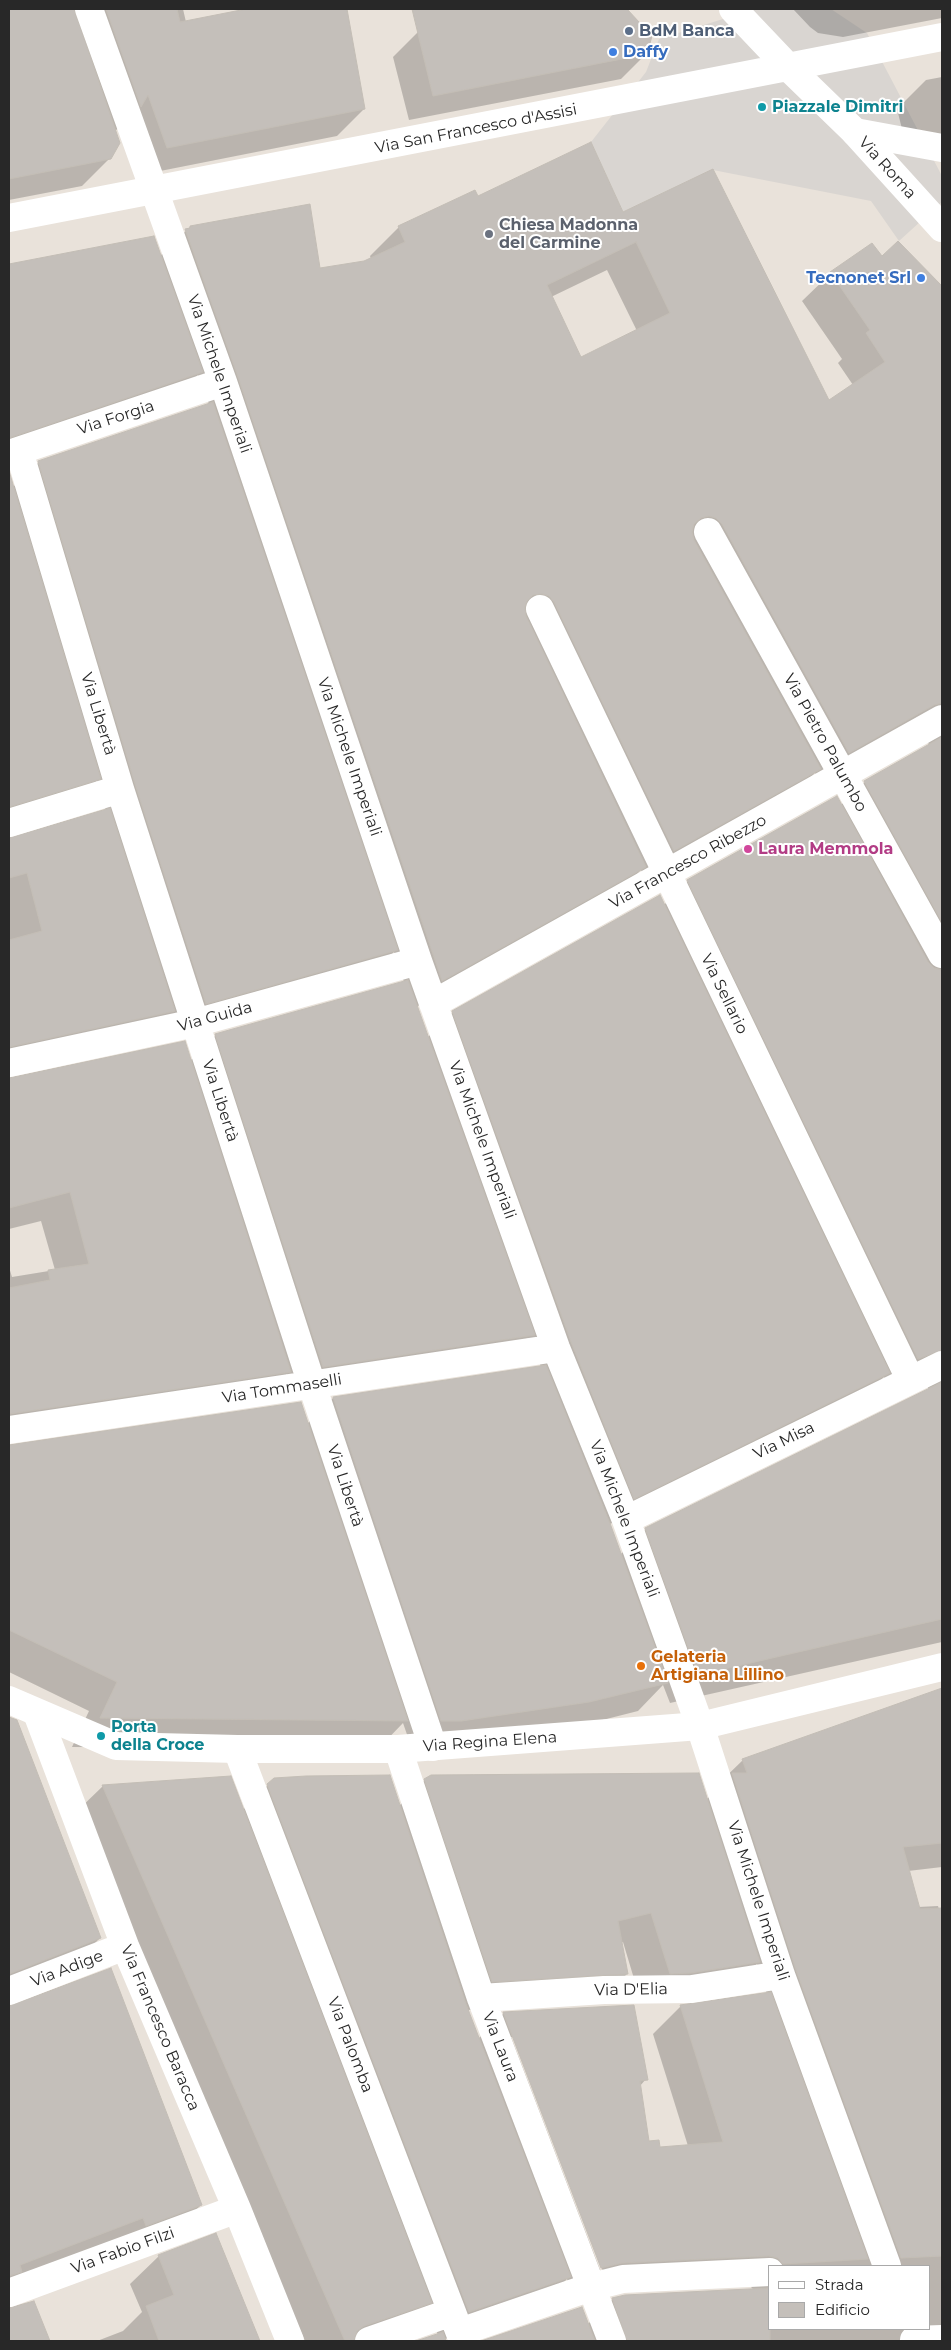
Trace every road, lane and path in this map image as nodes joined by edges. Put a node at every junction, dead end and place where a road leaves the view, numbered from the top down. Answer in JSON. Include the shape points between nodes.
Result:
{"nodes":[{"id":1,"x":90,"y":9,"type":"edge"},
{"id":2,"x":733,"y":9,"type":"edge"},
{"id":3,"x":942,"y":37,"type":"edge"},
{"id":4,"x":788,"y":68,"type":"junction"},
{"id":5,"x":855,"y":132,"type":"junction"},
{"id":6,"x":942,"y":148,"type":"edge"},
{"id":7,"x":154,"y":191,"type":"junction"},
{"id":8,"x":9,"y":218,"type":"edge"},
{"id":9,"x":942,"y":228,"type":"edge"},
{"id":10,"x":223,"y":382,"type":"junction"},
{"id":11,"x":14,"y":452,"type":"edge"},
{"id":12,"x":708,"y":532,"type":"dead end"},
{"id":13,"x":540,"y":609,"type":"dead end"},
{"id":14,"x":942,"y":719,"type":"edge"},
{"id":15,"x":843,"y":774,"type":"junction"},
{"id":16,"x":120,"y":789,"type":"junction"},
{"id":17,"x":9,"y":823,"type":"edge"},
{"id":18,"x":666,"y":874,"type":"junction"},
{"id":19,"x":942,"y":954,"type":"edge"},
{"id":20,"x":418,"y":961,"type":"junction"},
{"id":21,"x":433,"y":1004,"type":"junction"},
{"id":22,"x":195,"y":1023,"type":"junction"},
{"id":23,"x":9,"y":1063,"type":"edge"},
{"id":24,"x":556,"y":1348,"type":"junction"},
{"id":25,"x":942,"y":1365,"type":"edge"},
{"id":26,"x":910,"y":1379,"type":"junction"},
{"id":27,"x":312,"y":1385,"type":"junction"},
{"id":28,"x":9,"y":1430,"type":"edge"},
{"id":29,"x":626,"y":1520,"type":"junction"},
{"id":30,"x":942,"y":1666,"type":"edge"},
{"id":31,"x":9,"y":1700,"type":"edge"},
{"id":32,"x":37,"y":1713,"type":"junction"},
{"id":33,"x":700,"y":1726,"type":"junction"},
{"id":34,"x":432,"y":1747,"type":"junction"},
{"id":35,"x":237,"y":1749,"type":"junction"},
{"id":36,"x":398,"y":1749,"type":"junction"},
{"id":37,"x":125,"y":1946,"type":"junction"},
{"id":38,"x":781,"y":1975,"type":"junction"},
{"id":39,"x":9,"y":1991,"type":"edge"},
{"id":40,"x":481,"y":1998,"type":"junction"},
{"id":41,"x":237,"y":2209,"type":"junction"},
{"id":42,"x":879,"y":2265,"type":"edge"},
{"id":43,"x":768,"y":2272,"type":"edge"},
{"id":44,"x":591,"y":2287,"type":"junction"},
{"id":45,"x":9,"y":2293,"type":"edge"},
{"id":46,"x":458,"y":2328,"type":"edge"},
{"id":47,"x":913,"y":2337,"type":"edge"},
{"id":48,"x":942,"y":2339,"type":"edge"},
{"id":49,"x":290,"y":2341,"type":"edge"},
{"id":50,"x":369,"y":2341,"type":"edge"},
{"id":51,"x":612,"y":2341,"type":"edge"}],
"edges":[{"from":1,"to":7,"type":"street","name":"Via Michele Imperiali"},
{"from":2,"to":4,"type":"street","name":"Via Roma"},
{"from":3,"to":4,"type":"street","name":"Via San Francesco d'Assisi"},
{"from":4,"to":5,"type":"street","name":"Via Roma"},
{"from":4,"to":7,"type":"street","name":"Via San Francesco d'Assisi"},
{"from":5,"to":6,"type":"street"},
{"from":5,"to":9,"type":"street","name":"Via Roma"},
{"from":7,"to":8,"type":"street","name":"Via San Francesco d'Assisi"},
{"from":7,"to":10,"type":"street","name":"Via Michele Imperiali"},
{"from":10,"to":11,"type":"street","name":"Via Forgia"},
{"from":10,"to":20,"type":"street","name":"Via Michele Imperiali"},
{"from":11,"to":16,"type":"street","name":"Via Libertà"},
{"from":12,"to":15,"type":"street","name":"Via Pietro Palumbo"},
{"from":13,"to":18,"type":"street","name":"Via Sellario"},
{"from":14,"to":15,"type":"street","name":"Via Francesco Ribezzo"},
{"from":15,"to":18,"type":"street","name":"Via Francesco Ribezzo"},
{"from":15,"to":19,"type":"street","name":"Via Pietro Palumbo"},
{"from":16,"to":17,"type":"street"},
{"from":16,"to":22,"type":"street","name":"Via Libertà"},
{"from":18,"to":21,"type":"street","name":"Via Francesco Ribezzo"},
{"from":18,"to":26,"type":"street","name":"Via Sellario"},
{"from":20,"to":21,"type":"street","name":"Via Michele Imperiali"},
{"from":20,"to":22,"type":"street","name":"Via Guida"},
{"from":21,"to":24,"type":"street","name":"Via Michele Imperiali"},
{"from":22,"to":23,"type":"street","name":"Via Guida"},
{"from":22,"to":27,"type":"street","name":"Via Libertà"},
{"from":24,"to":27,"type":"street","name":"Via Tommaselli"},
{"from":24,"to":29,"type":"street","name":"Via Michele Imperiali"},
{"from":25,"to":26,"type":"street","name":"Via Misa"},
{"from":26,"to":29,"type":"street","name":"Via Misa"},
{"from":27,"to":28,"type":"street","name":"Via Tommaselli"},
{"from":27,"to":34,"type":"street","name":"Via Libertà"},
{"from":29,"to":33,"type":"street","name":"Via Michele Imperiali"},
{"from":30,"to":33,"type":"street","name":"Via Regina Elena"},
{"from":31,"to":32,"type":"street","name":"Via Regina Elena"},
{"from":32,"to":35,"type":"street","name":"Via Regina Elena","via":[[116,1746]]},
{"from":32,"to":37,"type":"street","name":"Via Francesco Baracca"},
{"from":33,"to":34,"type":"street","name":"Via Regina Elena"},
{"from":33,"to":38,"type":"street","name":"Via Michele Imperiali"},
{"from":34,"to":36,"type":"street","name":"Via Regina Elena"},
{"from":35,"to":36,"type":"street","name":"Via Regina Elena"},
{"from":35,"to":46,"type":"street","name":"Via Palomba"},
{"from":36,"to":40,"type":"street","name":"Via Laura"},
{"from":37,"to":39,"type":"street","name":"Via Adige"},
{"from":37,"to":41,"type":"street","name":"Via Francesco Baracca"},
{"from":38,"to":40,"type":"street","name":"Via D'Elia","via":[[692,1989],[604,1990]]},
{"from":38,"to":42,"type":"street","name":"Via Michele Imperiali"},
{"from":40,"to":44,"type":"street","name":"Via Laura"},
{"from":41,"to":45,"type":"street","name":"Via Fabio Filzi"},
{"from":41,"to":49,"type":"street","name":"Via Francesco Baracca"},
{"from":43,"to":44,"type":"street","via":[[623,2279]]},
{"from":44,"to":46,"type":"street"},
{"from":44,"to":51,"type":"street","name":"Via Laura"},
{"from":46,"to":50,"type":"street"},
{"from":47,"to":48,"type":"street"}]}
